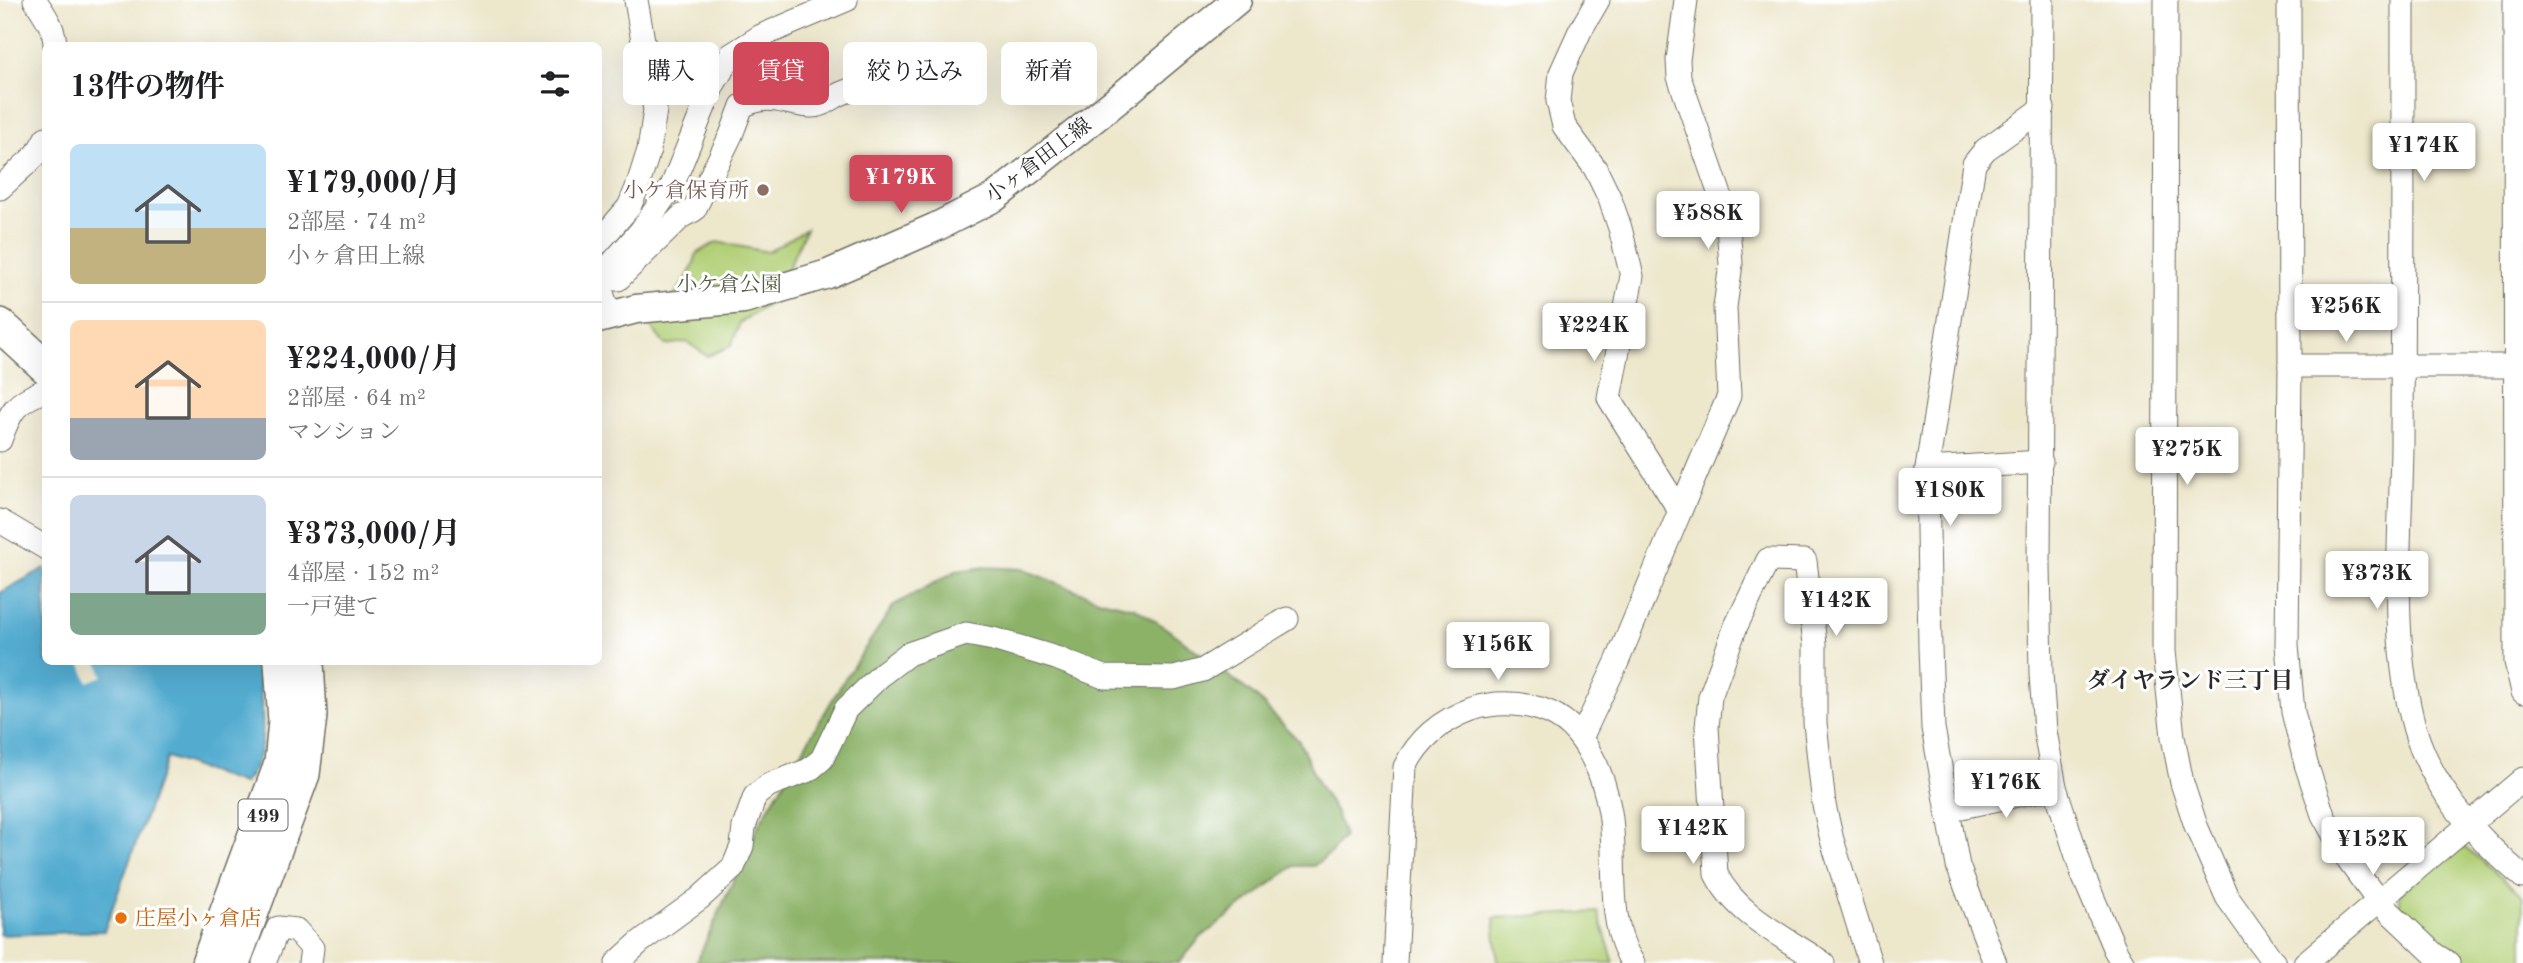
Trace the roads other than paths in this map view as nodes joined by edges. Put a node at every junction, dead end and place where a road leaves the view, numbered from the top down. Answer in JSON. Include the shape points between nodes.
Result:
{"nodes":[{"id":1,"x":35,"y":0,"type":"edge"},
{"id":2,"x":636,"y":0,"type":"edge"},
{"id":3,"x":1237,"y":0,"type":"edge"},
{"id":4,"x":1598,"y":0,"type":"edge"},
{"id":5,"x":1686,"y":0,"type":"edge"},
{"id":6,"x":2042,"y":0,"type":"edge"},
{"id":7,"x":2166,"y":0,"type":"edge"},
{"id":8,"x":2289,"y":0,"type":"edge"},
{"id":9,"x":2403,"y":0,"type":"edge"},
{"id":10,"x":2515,"y":0,"type":"edge"},
{"id":11,"x":840,"y":2,"type":"edge"},
{"id":12,"x":55,"y":42,"type":"edge"},
{"id":13,"x":843,"y":93,"type":"edge"},
{"id":14,"x":2043,"y":108,"type":"junction"},
{"id":15,"x":42,"y":145,"type":"edge"},
{"id":16,"x":0,"y":188,"type":"edge"},
{"id":17,"x":602,"y":238,"type":"edge"},
{"id":18,"x":602,"y":276,"type":"edge"},
{"id":19,"x":602,"y":279,"type":"edge"},
{"id":20,"x":0,"y":316,"type":"edge"},
{"id":21,"x":602,"y":319,"type":"edge"},
{"id":22,"x":0,"y":325,"type":"edge"},
{"id":23,"x":42,"y":345,"type":"edge"},
{"id":24,"x":42,"y":363,"type":"edge"},
{"id":25,"x":2290,"y":366,"type":"junction"},
{"id":26,"x":2402,"y":366,"type":"junction"},
{"id":27,"x":2520,"y":366,"type":"edge"},
{"id":28,"x":42,"y":392,"type":"edge"},
{"id":29,"x":0,"y":440,"type":"edge"},
{"id":30,"x":2041,"y":462,"type":"junction"},
{"id":31,"x":1927,"y":469,"type":"junction"},
{"id":32,"x":1680,"y":511,"type":"junction"},
{"id":33,"x":0,"y":521,"type":"edge"},
{"id":34,"x":42,"y":546,"type":"edge"},
{"id":35,"x":1287,"y":619,"type":"dead end"},
{"id":36,"x":281,"y":665,"type":"edge"},
{"id":37,"x":307,"y":665,"type":"edge"},
{"id":38,"x":323,"y":665,"type":"edge"},
{"id":39,"x":2523,"y":692,"type":"edge"},
{"id":40,"x":310,"y":716,"type":"junction"},
{"id":41,"x":1582,"y":736,"type":"junction"},
{"id":42,"x":2523,"y":779,"type":"edge"},
{"id":43,"x":2055,"y":787,"type":"junction"},
{"id":44,"x":1947,"y":810,"type":"junction"},
{"id":45,"x":2469,"y":825,"type":"junction"},
{"id":46,"x":2523,"y":877,"type":"edge"},
{"id":47,"x":2378,"y":901,"type":"junction"},
{"id":48,"x":208,"y":963,"type":"edge"},
{"id":49,"x":233,"y":963,"type":"edge"},
{"id":50,"x":264,"y":963,"type":"edge"},
{"id":51,"x":310,"y":963,"type":"edge"},
{"id":52,"x":617,"y":963,"type":"edge"},
{"id":53,"x":1395,"y":963,"type":"edge"},
{"id":54,"x":1633,"y":963,"type":"edge"},
{"id":55,"x":1823,"y":963,"type":"edge"},
{"id":56,"x":1870,"y":963,"type":"edge"},
{"id":57,"x":1995,"y":963,"type":"edge"},
{"id":58,"x":2123,"y":963,"type":"edge"},
{"id":59,"x":2274,"y":963,"type":"edge"},
{"id":60,"x":2305,"y":963,"type":"edge"},
{"id":61,"x":2448,"y":963,"type":"edge"}],
"edges":[{"from":1,"to":12,"type":"street"},
{"from":2,"to":17,"type":"street","via":[[655,110],[638,188],[629,207]]},
{"from":3,"to":21,"type":"main road","name":"小ヶ倉田上線","via":[[995,197],[936,228],[828,274],[744,299],[636,309]]},
{"from":4,"to":32,"type":"street","via":[[1561,72],[1558,101],[1564,126],[1595,168],[1610,199],[1632,276],[1609,398]]},
{"from":5,"to":32,"type":"street","via":[[1679,77],[1727,215],[1731,264],[1725,307],[1728,397]]},
{"from":6,"to":14,"type":"street"},
{"from":7,"to":59,"type":"street","via":[[2164,651],[2173,737],[2196,826],[2227,897]]},
{"from":8,"to":25,"type":"street"},
{"from":9,"to":26,"type":"street"},
{"from":10,"to":27,"type":"street"},
{"from":11,"to":18,"type":"street","via":[[761,36],[731,55],[713,85],[672,186]]},
{"from":13,"to":19,"type":"street","via":[[811,107],[771,98],[741,106],[694,210],[682,216],[618,279]]},
{"from":14,"to":30,"type":"street"},
{"from":14,"to":31,"type":"street","via":[[1985,150],[1974,164]]},
{"from":15,"to":16,"type":"street"},
{"from":20,"to":23,"type":"highway"},
{"from":22,"to":24,"type":"highway"},
{"from":25,"to":26,"type":"street"},
{"from":25,"to":47,"type":"street","via":[[2287,645],[2293,712],[2323,815]]},
{"from":26,"to":27,"type":"street"},
{"from":26,"to":45,"type":"street","via":[[2401,658],[2416,731],[2438,783]]},
{"from":27,"to":39,"type":"street","via":[[2516,662]]},
{"from":28,"to":29,"type":"street","via":[[23,399],[7,419]]},
{"from":30,"to":31,"type":"street"},
{"from":30,"to":43,"type":"street","via":[[2041,674]]},
{"from":31,"to":44,"type":"street","via":[[1933,728]]},
{"from":32,"to":41,"type":"street"},
{"from":33,"to":34,"type":"street"},
{"from":35,"to":52,"type":"street","via":[[1203,670],[1174,678],[1104,677],[1056,658],[966,634],[908,654],[846,709],[822,759],[755,796],[733,868]]},
{"from":36,"to":48,"type":"highway","number":"499","via":[[285,721],[281,764]]},
{"from":37,"to":40,"type":"highway","number":"499"},
{"from":38,"to":40,"type":"main road"},
{"from":40,"to":49,"type":"highway","number":"499","via":[[303,774]]},
{"from":41,"to":53,"type":"street","via":[[1555,714],[1503,703],[1473,709],[1438,726],[1414,749],[1405,766]]},
{"from":41,"to":54,"type":"street","via":[[1598,769],[1610,812],[1617,922]]},
{"from":42,"to":45,"type":"street"},
{"from":43,"to":44,"type":"street"},
{"from":43,"to":58,"type":"street","via":[[2083,875]]},
{"from":44,"to":57,"type":"street","via":[[1958,866]]},
{"from":45,"to":46,"type":"street"},
{"from":45,"to":47,"type":"street"},
{"from":47,"to":60,"type":"street"},
{"from":47,"to":61,"type":"street"},
{"from":50,"to":51,"type":"street","via":[[278,929],[296,930],[312,948]]},
{"from":55,"to":56,"type":"street","via":[[1745,911],[1716,874],[1707,727],[1710,697],[1736,626],[1768,560],[1805,561],[1815,644],[1815,723],[1824,805]]}]}
